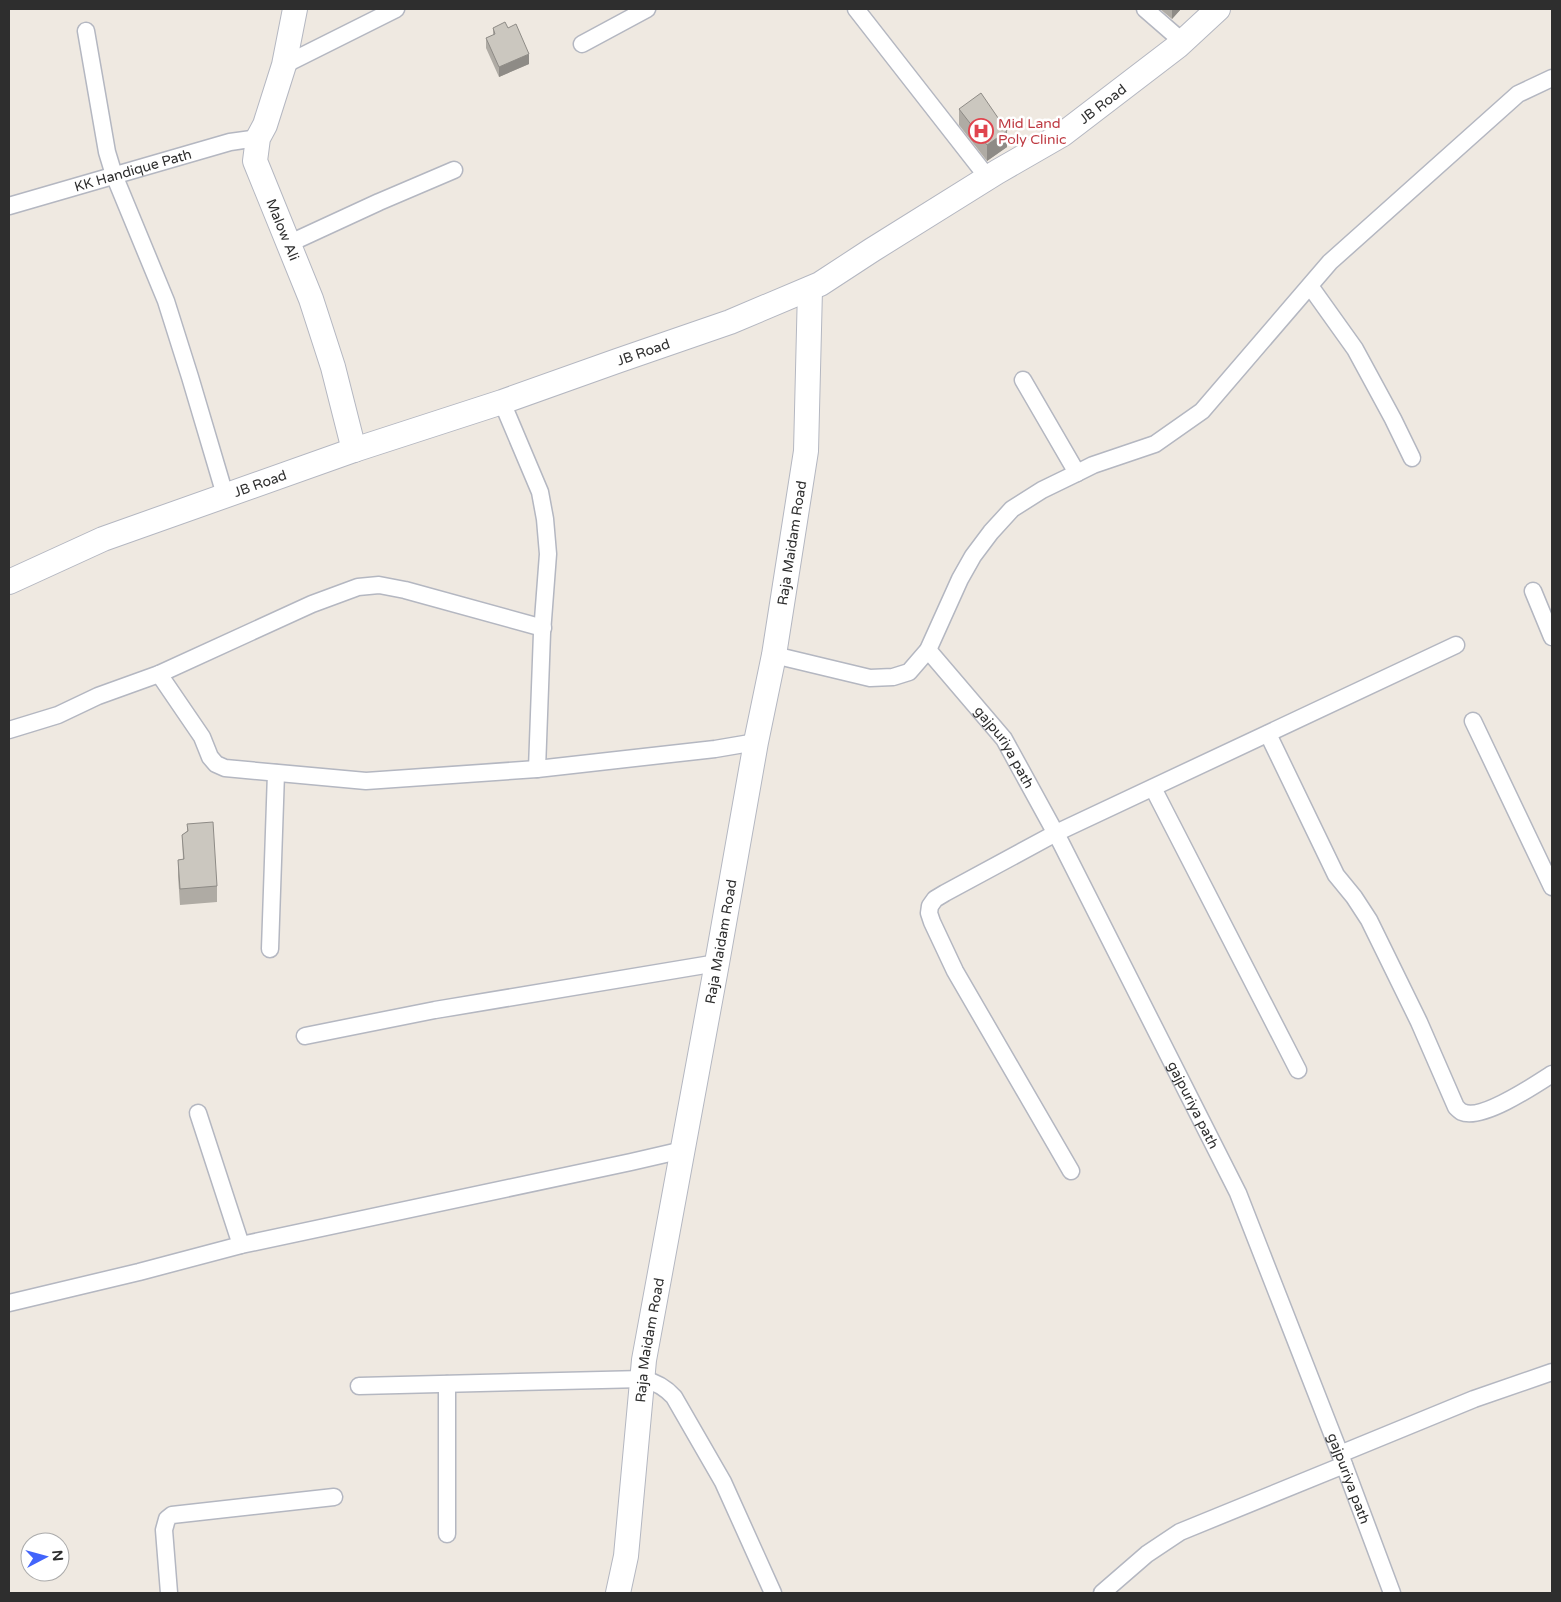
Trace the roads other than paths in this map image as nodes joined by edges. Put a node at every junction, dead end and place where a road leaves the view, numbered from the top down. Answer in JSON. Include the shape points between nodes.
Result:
{"nodes":[{"id":1,"x":295,"y":9,"type":"edge"},
{"id":2,"x":396,"y":9,"type":"edge"},
{"id":3,"x":647,"y":9,"type":"edge"},
{"id":4,"x":856,"y":9,"type":"edge"},
{"id":5,"x":1145,"y":9,"type":"edge"},
{"id":6,"x":1218,"y":9,"type":"edge"},
{"id":7,"x":86,"y":31,"type":"dead end"},
{"id":8,"x":1183,"y":42,"type":"junction"},
{"id":9,"x":582,"y":44,"type":"dead end"},
{"id":10,"x":284,"y":65,"type":"junction"},
{"id":11,"x":1552,"y":78,"type":"edge"},
{"id":12,"x":258,"y":138,"type":"junction"},
{"id":13,"x":454,"y":170,"type":"dead end"},
{"id":14,"x":114,"y":175,"type":"junction"},
{"id":15,"x":988,"y":178,"type":"junction"},
{"id":16,"x":9,"y":206,"type":"edge"},
{"id":17,"x":288,"y":244,"type":"junction"},
{"id":18,"x":1310,"y":286,"type":"junction"},
{"id":19,"x":810,"y":289,"type":"junction"},
{"id":20,"x":1023,"y":380,"type":"dead end"},
{"id":21,"x":502,"y":402,"type":"junction"},
{"id":22,"x":354,"y":450,"type":"junction"},
{"id":23,"x":1412,"y":458,"type":"dead end"},
{"id":24,"x":1077,"y":473,"type":"junction"},
{"id":25,"x":225,"y":496,"type":"junction"},
{"id":26,"x":9,"y":582,"type":"edge"},
{"id":27,"x":1533,"y":591,"type":"dead end"},
{"id":28,"x":543,"y":628,"type":"junction"},
{"id":29,"x":1552,"y":637,"type":"edge"},
{"id":30,"x":1456,"y":645,"type":"dead end"},
{"id":31,"x":928,"y":650,"type":"junction"},
{"id":32,"x":774,"y":655,"type":"junction"},
{"id":33,"x":159,"y":674,"type":"junction"},
{"id":34,"x":1473,"y":721,"type":"dead end"},
{"id":35,"x":9,"y":730,"type":"edge"},
{"id":36,"x":1268,"y":734,"type":"junction"},
{"id":37,"x":756,"y":742,"type":"junction"},
{"id":38,"x":537,"y":770,"type":"junction"},
{"id":39,"x":276,"y":772,"type":"junction"},
{"id":40,"x":1153,"y":788,"type":"junction"},
{"id":41,"x":1056,"y":833,"type":"junction"},
{"id":42,"x":1552,"y":887,"type":"edge"},
{"id":43,"x":270,"y":949,"type":"dead end"},
{"id":44,"x":718,"y":963,"type":"junction"},
{"id":45,"x":305,"y":1036,"type":"dead end"},
{"id":46,"x":1298,"y":1070,"type":"dead end"},
{"id":47,"x":1552,"y":1074,"type":"edge"},
{"id":48,"x":198,"y":1112,"type":"dead end"},
{"id":49,"x":683,"y":1150,"type":"junction"},
{"id":50,"x":1071,"y":1171,"type":"dead end"},
{"id":51,"x":241,"y":1245,"type":"junction"},
{"id":52,"x":9,"y":1303,"type":"edge"},
{"id":53,"x":1552,"y":1372,"type":"edge"},
{"id":54,"x":643,"y":1379,"type":"junction"},
{"id":55,"x":447,"y":1384,"type":"junction"},
{"id":56,"x":359,"y":1386,"type":"dead end"},
{"id":57,"x":1342,"y":1459,"type":"junction"},
{"id":58,"x":334,"y":1497,"type":"dead end"},
{"id":59,"x":447,"y":1534,"type":"dead end"},
{"id":60,"x":169,"y":1593,"type":"edge"},
{"id":61,"x":618,"y":1593,"type":"edge"},
{"id":62,"x":773,"y":1593,"type":"edge"},
{"id":63,"x":1102,"y":1593,"type":"edge"},
{"id":64,"x":1392,"y":1593,"type":"edge"}],
"edges":[{"from":1,"to":10,"type":"street","name":"Malow Ali"},
{"from":2,"to":10,"type":"street"},
{"from":3,"to":9,"type":"street"},
{"from":4,"to":15,"type":"street"},
{"from":5,"to":8,"type":"street"},
{"from":6,"to":8,"type":"street","name":"JB Road"},
{"from":7,"to":14,"type":"street"},
{"from":8,"to":15,"type":"street","name":"JB Road","via":[[1063,134]]},
{"from":10,"to":12,"type":"street","name":"Malow Ali"},
{"from":11,"to":18,"type":"street","via":[[1518,94],[1330,262]]},
{"from":12,"to":14,"type":"street","name":"KK Handique Path","via":[[230,142]]},
{"from":12,"to":17,"type":"street","name":"Malow Ali","via":[[255,161]]},
{"from":13,"to":17,"type":"street"},
{"from":14,"to":16,"type":"street","name":"KK Handique Path"},
{"from":14,"to":25,"type":"street","via":[[166,301]]},
{"from":15,"to":19,"type":"street","name":"JB Road"},
{"from":17,"to":22,"type":"street","name":"Malow Ali","via":[[322,333]]},
{"from":18,"to":23,"type":"street","via":[[1355,349]]},
{"from":18,"to":24,"type":"street","via":[[1202,411],[1155,444]]},
{"from":19,"to":21,"type":"street","name":"JB Road","via":[[730,322]]},
{"from":19,"to":32,"type":"street","name":"Raja Maidam Road","via":[[806,451]]},
{"from":20,"to":24,"type":"street"},
{"from":21,"to":22,"type":"street","name":"JB Road"},
{"from":21,"to":28,"type":"street","via":[[540,492],[545,519],[548,554]]},
{"from":22,"to":25,"type":"street","name":"JB Road"},
{"from":24,"to":31,"type":"street","via":[[1012,509],[992,532],[960,579]]},
{"from":25,"to":26,"type":"street","name":"JB Road","via":[[103,539]]},
{"from":27,"to":29,"type":"street"},
{"from":28,"to":33,"type":"street","via":[[405,590],[366,586],[312,604]]},
{"from":28,"to":38,"type":"street"},
{"from":30,"to":36,"type":"street"},
{"from":31,"to":32,"type":"street","via":[[909,672],[894,677],[870,678]]},
{"from":31,"to":41,"type":"street","name":"gajpuriya path","via":[[1004,739]]},
{"from":32,"to":37,"type":"street","name":"Raja Maidam Road"},
{"from":33,"to":35,"type":"street","via":[[98,696],[58,715]]},
{"from":33,"to":39,"type":"street","via":[[192,721],[216,764],[225,768]]},
{"from":34,"to":42,"type":"street"},
{"from":36,"to":40,"type":"street"},
{"from":36,"to":47,"type":"street","via":[[1336,875],[1368,920],[1419,1022],[1456,1107],[1472,1114],[1484,1112]]},
{"from":37,"to":38,"type":"street"},
{"from":37,"to":44,"type":"street","name":"Raja Maidam Road"},
{"from":38,"to":39,"type":"street","via":[[366,781]]},
{"from":39,"to":43,"type":"street"},
{"from":40,"to":41,"type":"street"},
{"from":40,"to":46,"type":"street"},
{"from":41,"to":50,"type":"street","via":[[935,899],[929,913],[955,970]]},
{"from":41,"to":57,"type":"street","name":"gajpuriya path","via":[[1238,1193]]},
{"from":44,"to":45,"type":"street","via":[[435,1010]]},
{"from":44,"to":49,"type":"street","name":"Raja Maidam Road"},
{"from":48,"to":51,"type":"street"},
{"from":49,"to":51,"type":"street"},
{"from":49,"to":54,"type":"street","name":"Raja Maidam Road"},
{"from":51,"to":52,"type":"street"},
{"from":53,"to":57,"type":"street","via":[[1474,1399]]},
{"from":54,"to":55,"type":"street"},
{"from":54,"to":61,"type":"street","name":"Raja Maidam Road","via":[[626,1556]]},
{"from":54,"to":62,"type":"street","via":[[667,1389],[674,1398],[723,1482]]},
{"from":55,"to":56,"type":"street"},
{"from":55,"to":59,"type":"street"},
{"from":57,"to":63,"type":"street","via":[[1180,1532],[1147,1554]]},
{"from":57,"to":64,"type":"street","name":"gajpuriya path"},
{"from":58,"to":60,"type":"street","via":[[172,1515],[167,1519],[164,1530]]}]}
